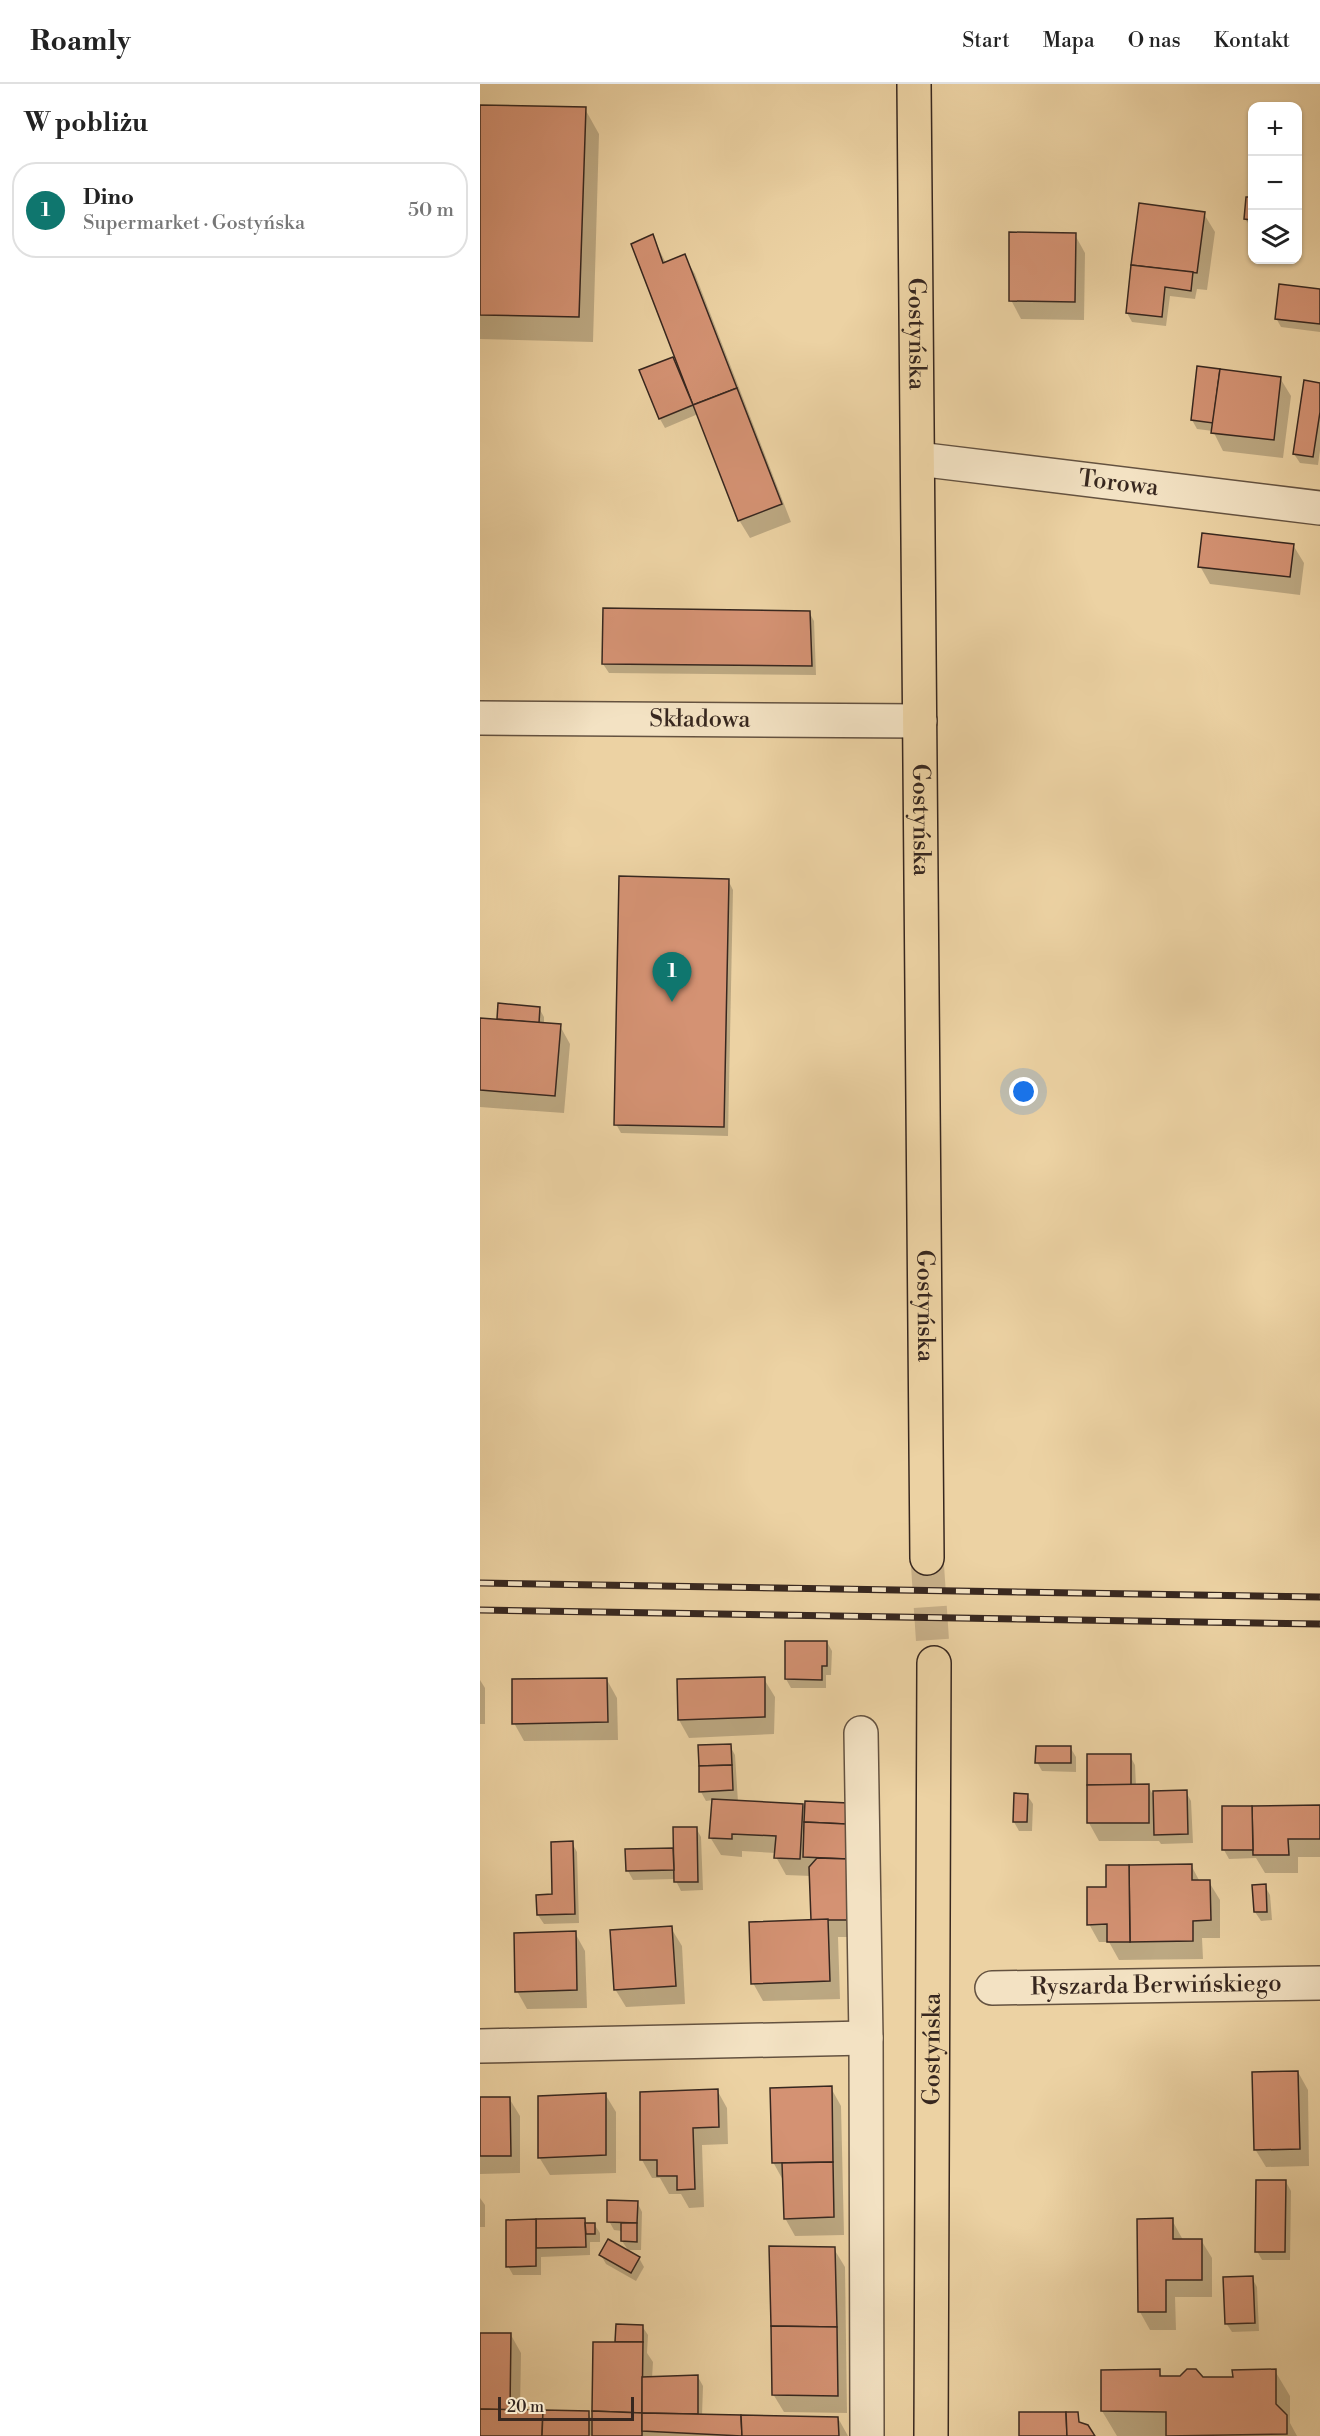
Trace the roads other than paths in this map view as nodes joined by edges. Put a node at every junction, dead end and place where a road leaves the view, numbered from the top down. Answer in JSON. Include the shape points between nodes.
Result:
{"nodes":[{"id":1,"x":914,"y":84,"type":"edge"},
{"id":2,"x":918,"y":459,"type":"junction"},
{"id":3,"x":1320,"y":508,"type":"edge"},
{"id":4,"x":480,"y":718,"type":"edge"},
{"id":5,"x":920,"y":721,"type":"junction"},
{"id":6,"x":927,"y":1558,"type":"tunnel mouth"},
{"id":7,"x":934,"y":1663,"type":"tunnel mouth"},
{"id":8,"x":861,"y":1733,"type":"dead end"},
{"id":9,"x":1320,"y":1983,"type":"edge"},
{"id":10,"x":992,"y":1988,"type":"dead end"},
{"id":11,"x":866,"y":2038,"type":"junction"},
{"id":12,"x":480,"y":2046,"type":"edge"},
{"id":13,"x":867,"y":2436,"type":"edge"},
{"id":14,"x":931,"y":2436,"type":"edge"}],
"edges":[{"from":1,"to":2,"type":"main road","name":"Gostyńska"},
{"from":2,"to":3,"type":"street","name":"Torowa"},
{"from":2,"to":5,"type":"main road","name":"Gostyńska"},
{"from":4,"to":5,"type":"street","name":"Składowa"},
{"from":5,"to":6,"type":"main road","name":"Gostyńska"},
{"from":7,"to":14,"type":"main road","name":"Gostyńska"},
{"from":8,"to":11,"type":"street"},
{"from":9,"to":10,"type":"street","name":"Ryszarda Berwińskiego"},
{"from":11,"to":12,"type":"street"},
{"from":11,"to":13,"type":"street"}]}
